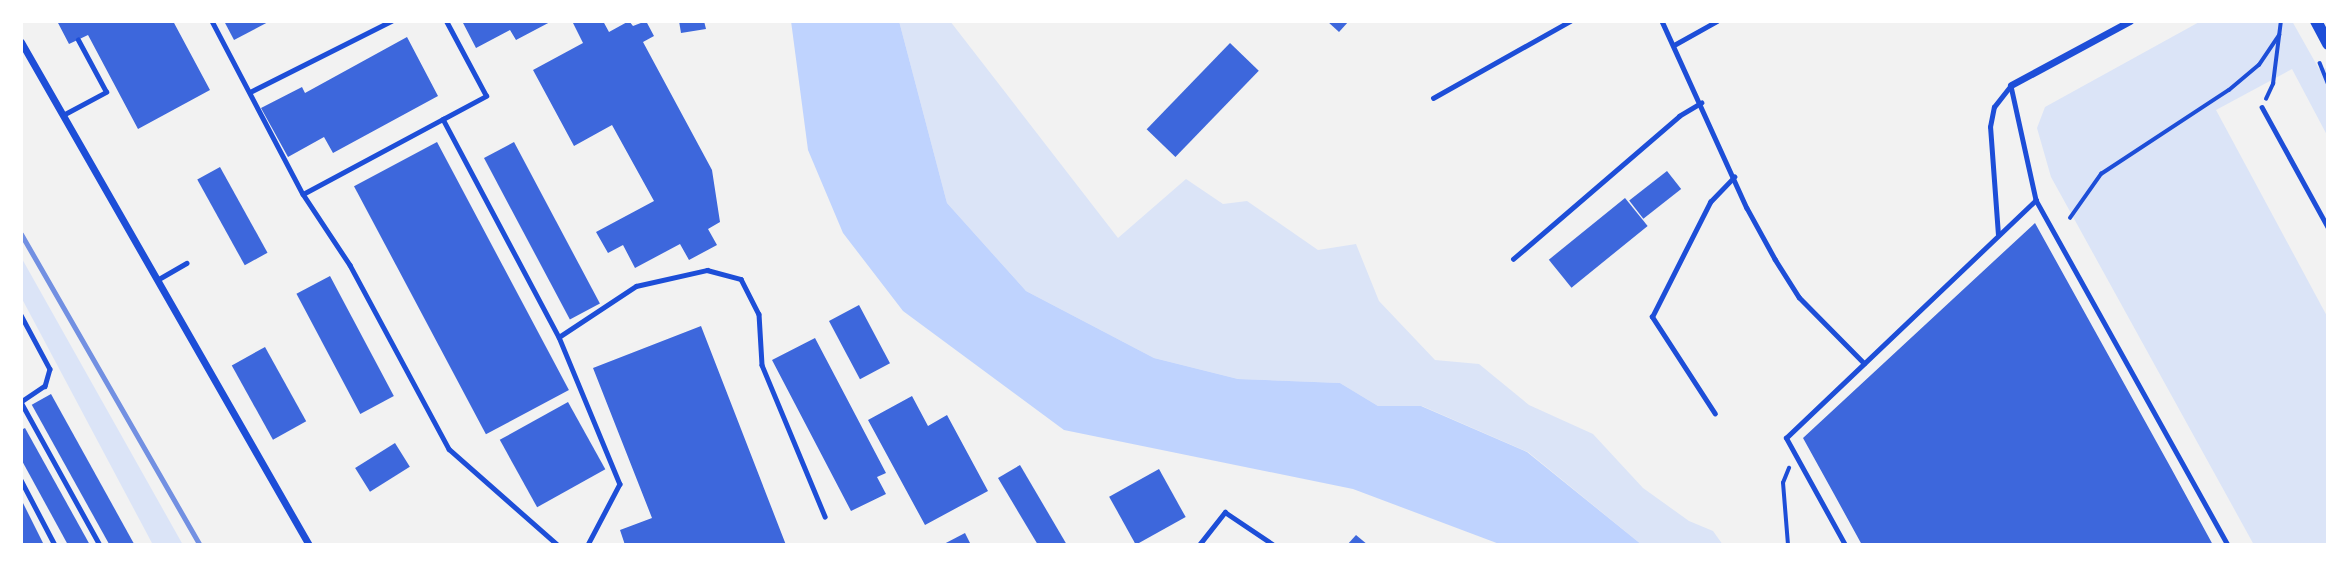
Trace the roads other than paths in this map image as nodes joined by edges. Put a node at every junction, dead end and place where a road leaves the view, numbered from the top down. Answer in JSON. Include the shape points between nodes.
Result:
{"nodes":[{"id":1,"x":212,"y":21,"type":"edge"},
{"id":2,"x":391,"y":21,"type":"edge"},
{"id":3,"x":446,"y":21,"type":"edge"},
{"id":4,"x":1570,"y":21,"type":"edge"},
{"id":5,"x":1662,"y":21,"type":"edge"},
{"id":6,"x":1717,"y":21,"type":"edge"},
{"id":7,"x":2130,"y":21,"type":"edge"},
{"id":8,"x":2316,"y":21,"type":"edge"},
{"id":9,"x":78,"y":40,"type":"dead end"},
{"id":10,"x":21,"y":42,"type":"edge"},
{"id":11,"x":2328,"y":44,"type":"edge"},
{"id":12,"x":1674,"y":45,"type":"junction"},
{"id":13,"x":2011,"y":85,"type":"junction"},
{"id":14,"x":250,"y":92,"type":"junction"},
{"id":15,"x":1433,"y":98,"type":"dead end"},
{"id":16,"x":1701,"y":103,"type":"junction"},
{"id":17,"x":2262,"y":107,"type":"road end"},
{"id":18,"x":63,"y":116,"type":"junction"},
{"id":19,"x":443,"y":119,"type":"junction"},
{"id":20,"x":1735,"y":176,"type":"junction"},
{"id":21,"x":303,"y":194,"type":"junction"},
{"id":22,"x":2036,"y":200,"type":"junction"},
{"id":23,"x":2328,"y":227,"type":"edge"},
{"id":24,"x":1998,"y":236,"type":"junction"},
{"id":25,"x":1513,"y":259,"type":"dead end"},
{"id":26,"x":187,"y":263,"type":"dead end"},
{"id":27,"x":157,"y":280,"type":"junction"},
{"id":28,"x":21,"y":315,"type":"edge"},
{"id":29,"x":559,"y":337,"type":"junction"},
{"id":30,"x":1864,"y":363,"type":"junction"},
{"id":31,"x":21,"y":402,"type":"edge"},
{"id":32,"x":1715,"y":414,"type":"dead end"},
{"id":33,"x":21,"y":480,"type":"edge"},
{"id":34,"x":825,"y":516,"type":"dead end"},
{"id":35,"x":55,"y":545,"type":"edge"},
{"id":36,"x":100,"y":545,"type":"edge"},
{"id":37,"x":309,"y":545,"type":"edge"},
{"id":38,"x":558,"y":545,"type":"edge"},
{"id":39,"x":588,"y":545,"type":"edge"},
{"id":40,"x":1199,"y":545,"type":"edge"},
{"id":41,"x":1274,"y":545,"type":"edge"},
{"id":42,"x":1845,"y":545,"type":"edge"},
{"id":43,"x":2228,"y":545,"type":"edge"}],
"edges":[{"from":1,"to":14,"type":"lane"},
{"from":2,"to":14,"type":"lane"},
{"from":3,"to":19,"type":"lane","via":[[486,96]]},
{"from":4,"to":15,"type":"lane"},
{"from":5,"to":12,"type":"lane"},
{"from":6,"to":12,"type":"lane"},
{"from":7,"to":13,"type":"street"},
{"from":8,"to":11,"type":"main road"},
{"from":9,"to":18,"type":"lane","via":[[106,92]]},
{"from":10,"to":18,"type":"street"},
{"from":12,"to":16,"type":"lane"},
{"from":13,"to":22,"type":"lane"},
{"from":13,"to":24,"type":"lane","via":[[1994,107],[1990,127]]},
{"from":14,"to":21,"type":"lane"},
{"from":16,"to":20,"type":"lane"},
{"from":16,"to":25,"type":"lane","via":[[1679,116]]},
{"from":17,"to":23,"type":"lane"},
{"from":18,"to":27,"type":"street"},
{"from":19,"to":21,"type":"lane"},
{"from":19,"to":29,"type":"lane"},
{"from":20,"to":30,"type":"lane","via":[[1747,208],[1799,297]]},
{"from":20,"to":32,"type":"lane","via":[[1710,202],[1652,317]]},
{"from":21,"to":38,"type":"lane","via":[[351,265],[449,449]]},
{"from":22,"to":24,"type":"lane"},
{"from":22,"to":43,"type":"lane"},
{"from":24,"to":30,"type":"lane"},
{"from":26,"to":27,"type":"lane"},
{"from":27,"to":37,"type":"street"},
{"from":28,"to":31,"type":"lane","via":[[50,369],[45,386]]},
{"from":29,"to":34,"type":"lane","via":[[636,286],[707,270],[741,279],[760,314],[762,365]]},
{"from":29,"to":39,"type":"lane","via":[[620,484]]},
{"from":30,"to":42,"type":"lane","via":[[1786,438]]},
{"from":31,"to":36,"type":"lane"},
{"from":33,"to":35,"type":"lane"},
{"from":40,"to":41,"type":"lane","via":[[1225,512]]}]}
